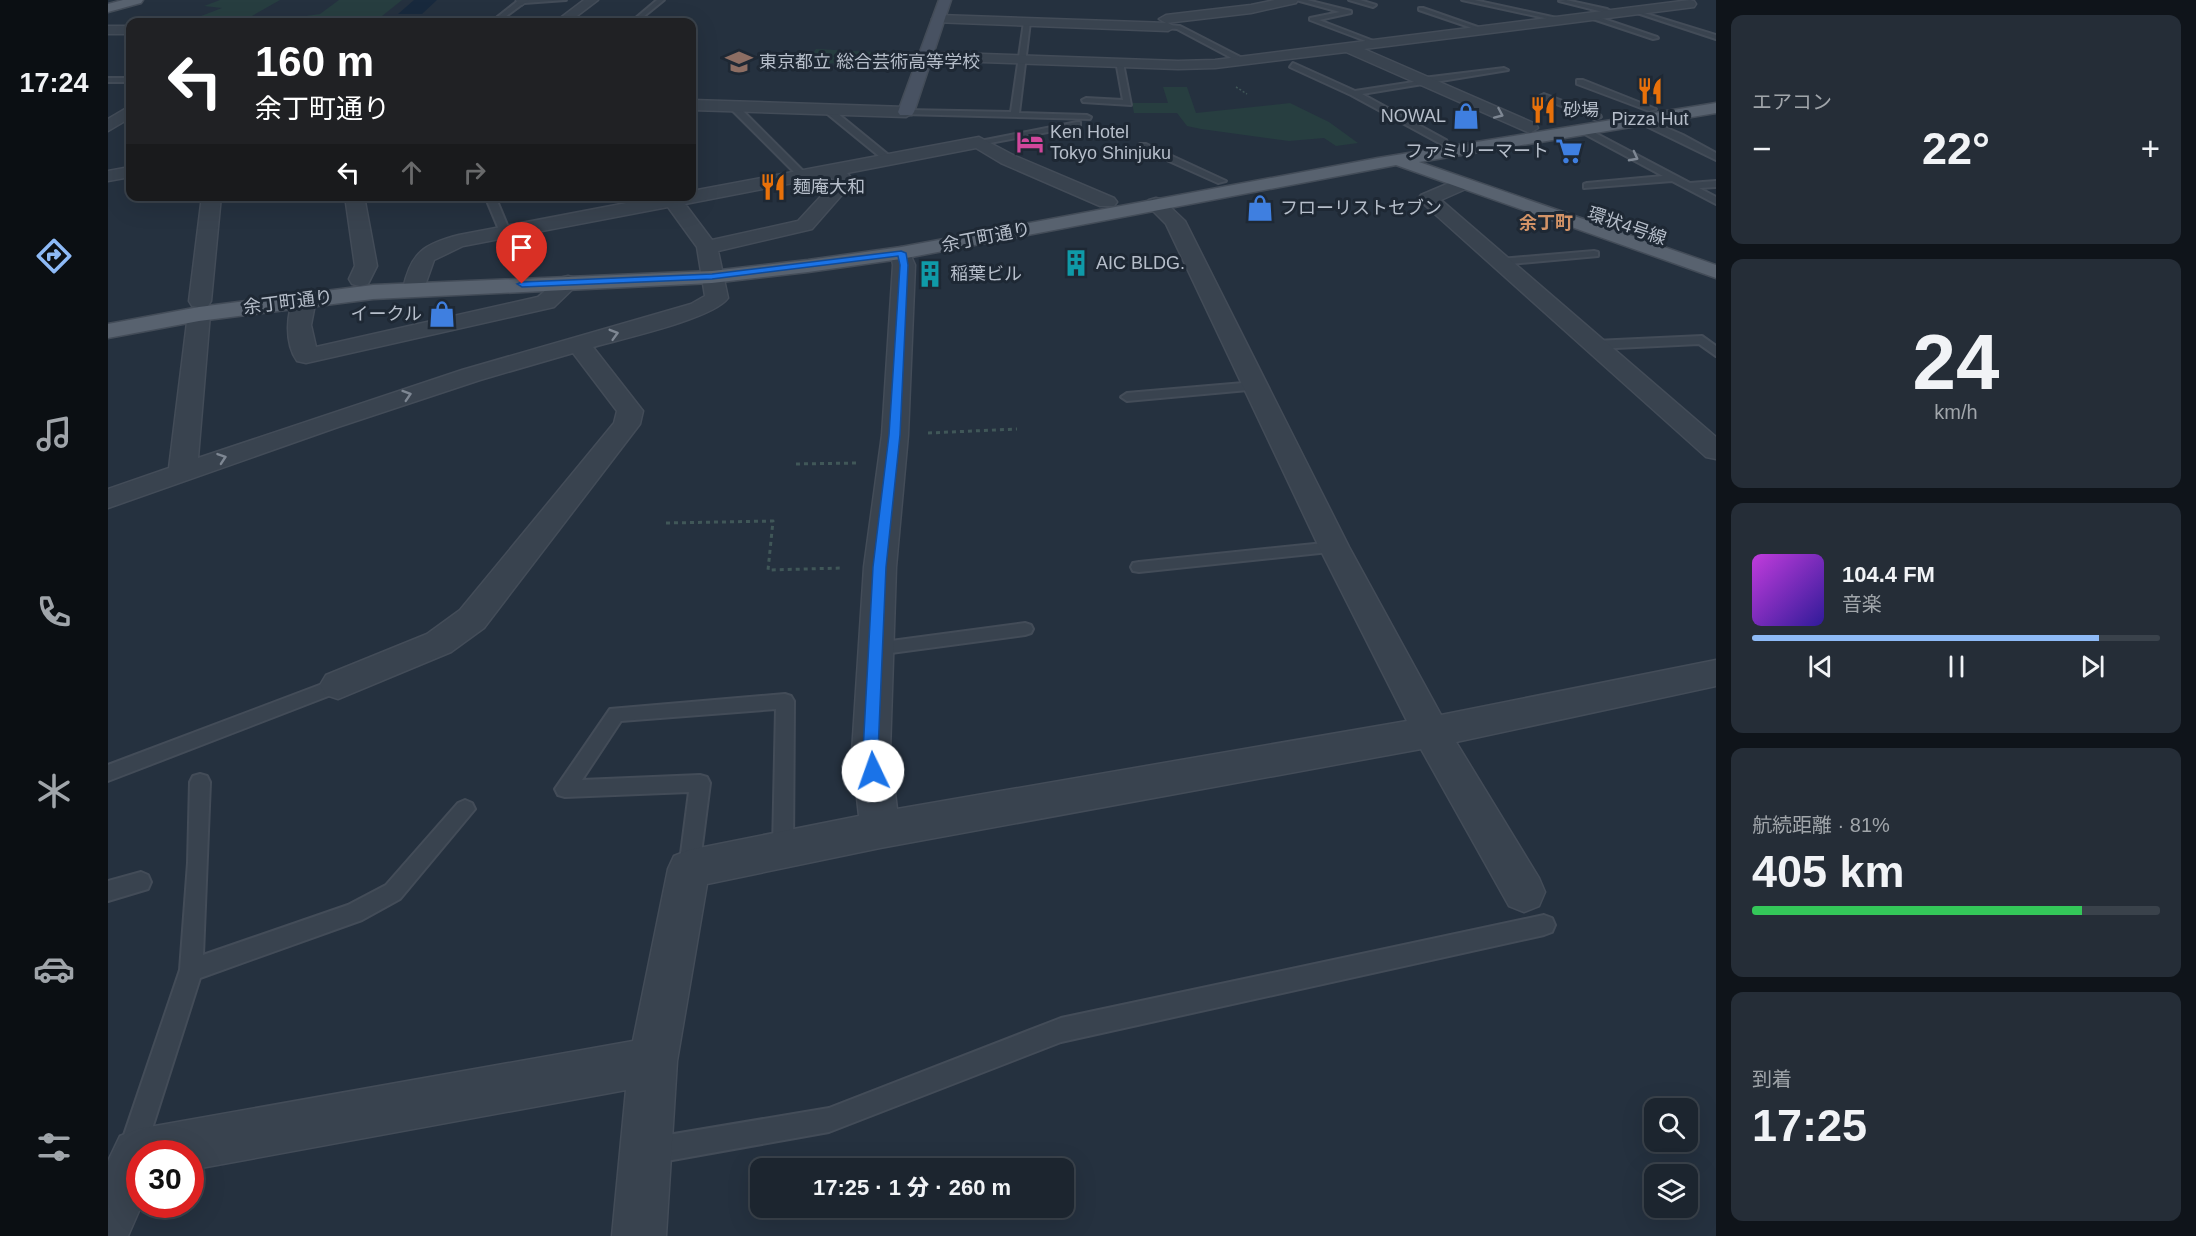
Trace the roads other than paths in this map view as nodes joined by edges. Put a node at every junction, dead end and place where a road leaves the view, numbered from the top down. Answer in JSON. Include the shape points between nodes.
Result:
{"nodes":[{"id":1,"x":115,"y":0,"type":"edge"},
{"id":2,"x":137,"y":0,"type":"edge"},
{"id":3,"x":563,"y":0,"type":"edge"},
{"id":4,"x":592,"y":0,"type":"edge"},
{"id":5,"x":661,"y":0,"type":"edge"},
{"id":6,"x":945,"y":0,"type":"edge"},
{"id":7,"x":1292,"y":0,"type":"edge"},
{"id":8,"x":1299,"y":0,"type":"edge"},
{"id":9,"x":1352,"y":0,"type":"edge"},
{"id":10,"x":1471,"y":0,"type":"edge"},
{"id":11,"x":1666,"y":0,"type":"edge"},
{"id":12,"x":522,"y":1,"type":"edge"},
{"id":13,"x":108,"y":2,"type":"edge"},
{"id":14,"x":1562,"y":2,"type":"dead end"},
{"id":15,"x":1686,"y":2,"type":"edge"},
{"id":16,"x":1373,"y":4,"type":"dead end"},
{"id":17,"x":1707,"y":7,"type":"dead end"},
{"id":18,"x":108,"y":8,"type":"edge"},
{"id":19,"x":1019,"y":8,"type":"dead end"},
{"id":20,"x":1090,"y":8,"type":"dead end"},
{"id":21,"x":1421,"y":9,"type":"dead end"},
{"id":22,"x":1636,"y":11,"type":"junction"},
{"id":23,"x":1617,"y":14,"type":"junction"},
{"id":24,"x":1592,"y":17,"type":"junction"},
{"id":25,"x":499,"y":18,"type":"edge"},
{"id":26,"x":567,"y":18,"type":"edge"},
{"id":27,"x":639,"y":18,"type":"edge"},
{"id":28,"x":939,"y":19,"type":"junction"},
{"id":29,"x":1563,"y":20,"type":"junction"},
{"id":30,"x":1022,"y":22,"type":"junction"},
{"id":31,"x":1091,"y":25,"type":"junction"},
{"id":32,"x":1169,"y":28,"type":"junction"},
{"id":33,"x":108,"y":30,"type":"edge"},
{"id":34,"x":126,"y":30,"type":"edge"},
{"id":35,"x":1486,"y":31,"type":"junction"},
{"id":36,"x":1716,"y":37,"type":"edge"},
{"id":37,"x":1655,"y":38,"type":"dead end"},
{"id":38,"x":1381,"y":45,"type":"junction"},
{"id":39,"x":1350,"y":48,"type":"junction"},
{"id":40,"x":926,"y":56,"type":"junction"},
{"id":41,"x":1022,"y":60,"type":"junction"},
{"id":42,"x":1244,"y":61,"type":"junction"},
{"id":43,"x":1119,"y":63,"type":"junction"},
{"id":44,"x":1181,"y":65,"type":"junction"},
{"id":45,"x":1293,"y":65,"type":"dead end"},
{"id":46,"x":1504,"y":70,"type":"dead end"},
{"id":47,"x":108,"y":80,"type":"edge"},
{"id":48,"x":126,"y":80,"type":"edge"},
{"id":49,"x":1426,"y":81,"type":"junction"},
{"id":50,"x":1580,"y":82,"type":"dead end"},
{"id":51,"x":1354,"y":93,"type":"junction"},
{"id":52,"x":1544,"y":96,"type":"dead end"},
{"id":53,"x":1716,"y":98,"type":"edge"},
{"id":54,"x":1086,"y":100,"type":"dead end"},
{"id":55,"x":696,"y":105,"type":"edge"},
{"id":56,"x":734,"y":107,"type":"junction"},
{"id":57,"x":1716,"y":108,"type":"edge"},
{"id":58,"x":828,"y":110,"type":"junction"},
{"id":59,"x":906,"y":112,"type":"junction"},
{"id":60,"x":936,"y":113,"type":"junction"},
{"id":61,"x":126,"y":114,"type":"edge"},
{"id":62,"x":1646,"y":114,"type":"junction"},
{"id":63,"x":1015,"y":115,"type":"junction"},
{"id":64,"x":1590,"y":123,"type":"junction"},
{"id":65,"x":952,"y":124,"type":"dead end"},
{"id":66,"x":108,"y":126,"type":"edge"},
{"id":67,"x":1530,"y":128,"type":"junction"},
{"id":68,"x":979,"y":142,"type":"junction"},
{"id":69,"x":1443,"y":142,"type":"junction"},
{"id":70,"x":1143,"y":146,"type":"road end"},
{"id":71,"x":1394,"y":156,"type":"junction"},
{"id":72,"x":1423,"y":156,"type":"junction"},
{"id":73,"x":1716,"y":158,"type":"edge"},
{"id":74,"x":888,"y":159,"type":"junction"},
{"id":75,"x":833,"y":170,"type":"junction"},
{"id":76,"x":126,"y":173,"type":"edge"},
{"id":77,"x":108,"y":176,"type":"edge"},
{"id":78,"x":803,"y":176,"type":"junction"},
{"id":79,"x":698,"y":178,"type":"dead end"},
{"id":80,"x":1674,"y":178,"type":"junction"},
{"id":81,"x":1221,"y":181,"type":"junction"},
{"id":82,"x":1461,"y":184,"type":"junction"},
{"id":83,"x":1716,"y":184,"type":"edge"},
{"id":84,"x":1587,"y":186,"type":"dead end"},
{"id":85,"x":1690,"y":186,"type":"junction"},
{"id":86,"x":710,"y":193,"type":"junction"},
{"id":87,"x":696,"y":196,"type":"edge"},
{"id":88,"x":211,"y":201,"type":"edge"},
{"id":89,"x":355,"y":201,"type":"edge"},
{"id":90,"x":492,"y":201,"type":"edge"},
{"id":91,"x":587,"y":201,"type":"edge"},
{"id":92,"x":668,"y":201,"type":"edge"},
{"id":93,"x":674,"y":201,"type":"edge"},
{"id":94,"x":1716,"y":201,"type":"edge"},
{"id":95,"x":1107,"y":202,"type":"junction"},
{"id":96,"x":1156,"y":204,"type":"junction"},
{"id":97,"x":569,"y":220,"type":"junction"},
{"id":98,"x":505,"y":232,"type":"junction"},
{"id":99,"x":901,"y":253,"type":"junction"},
{"id":100,"x":1594,"y":254,"type":"dead end"},
{"id":101,"x":1716,"y":257,"type":"edge"},
{"id":102,"x":709,"y":262,"type":"junction"},
{"id":103,"x":1500,"y":262,"type":"junction"},
{"id":104,"x":1716,"y":272,"type":"edge"},
{"id":105,"x":360,"y":279,"type":"junction"},
{"id":106,"x":415,"y":282,"type":"junction"},
{"id":107,"x":568,"y":283,"type":"junction"},
{"id":108,"x":305,"y":299,"type":"junction"},
{"id":109,"x":200,"y":308,"type":"junction"},
{"id":110,"x":108,"y":318,"type":"edge"},
{"id":111,"x":108,"y":331,"type":"edge"},
{"id":112,"x":578,"y":344,"type":"junction"},
{"id":113,"x":1595,"y":345,"type":"junction"},
{"id":114,"x":1716,"y":352,"type":"edge"},
{"id":115,"x":1256,"y":386,"type":"junction"},
{"id":116,"x":1126,"y":397,"type":"dead end"},
{"id":117,"x":1716,"y":451,"type":"edge"},
{"id":118,"x":183,"y":472,"type":"junction"},
{"id":119,"x":108,"y":499,"type":"edge"},
{"id":120,"x":1334,"y":547,"type":"junction"},
{"id":121,"x":1139,"y":567,"type":"dead end"},
{"id":122,"x":1025,"y":629,"type":"dead end"},
{"id":123,"x":876,"y":649,"type":"junction"},
{"id":124,"x":1716,"y":673,"type":"edge"},
{"id":125,"x":338,"y":685,"type":"joint"},
{"id":126,"x":1431,"y":732,"type":"junction"},
{"id":127,"x":108,"y":773,"type":"edge"},
{"id":128,"x":200,"y":782,"type":"dead end"},
{"id":129,"x":465,"y":809,"type":"dead end"},
{"id":130,"x":880,"y":830,"type":"junction"},
{"id":131,"x":783,"y":849,"type":"junction"},
{"id":132,"x":689,"y":869,"type":"junction"},
{"id":133,"x":141,"y":882,"type":"dead end"},
{"id":134,"x":108,"y":891,"type":"edge"},
{"id":135,"x":1524,"y":892,"type":"dead end"},
{"id":136,"x":1544,"y":925,"type":"dead end"},
{"id":137,"x":191,"y":970,"type":"junction"},
{"id":138,"x":654,"y":1061,"type":"junction"},
{"id":139,"x":137,"y":1140,"type":"edge"},
{"id":140,"x":204,"y":1142,"type":"edge"},
{"id":141,"x":646,"y":1152,"type":"junction"},
{"id":142,"x":126,"y":1180,"type":"edge"},
{"id":143,"x":108,"y":1220,"type":"edge"},
{"id":144,"x":639,"y":1236,"type":"edge"}],
"edges":[{"from":1,"to":13,"type":"main road"},
{"from":2,"to":18,"type":"main road"},
{"from":3,"to":12,"type":"lane"},
{"from":4,"to":26,"type":"street"},
{"from":5,"to":27,"type":"lane"},
{"from":6,"to":28,"type":"street"},
{"from":7,"to":32,"type":"street"},
{"from":8,"to":38,"type":"lane","via":[[1349,12],[1312,19]]},
{"from":9,"to":16,"type":"lane"},
{"from":10,"to":29,"type":"lane"},
{"from":11,"to":15,"type":"street"},
{"from":12,"to":25,"type":"lane"},
{"from":14,"to":23,"type":"lane"},
{"from":15,"to":17,"type":"street"},
{"from":15,"to":22,"type":"street"},
{"from":19,"to":30,"type":"street"},
{"from":20,"to":31,"type":"street"},
{"from":21,"to":35,"type":"lane"},
{"from":22,"to":23,"type":"street"},
{"from":22,"to":36,"type":"lane"},
{"from":23,"to":24,"type":"street"},
{"from":24,"to":29,"type":"street"},
{"from":24,"to":37,"type":"lane"},
{"from":28,"to":30,"type":"street"},
{"from":28,"to":40,"type":"street"},
{"from":29,"to":35,"type":"street"},
{"from":30,"to":31,"type":"street"},
{"from":30,"to":41,"type":"lane"},
{"from":31,"to":32,"type":"street"},
{"from":32,"to":42,"type":"lane","via":[[1178,27]]},
{"from":32,"to":44,"type":"street"},
{"from":33,"to":34,"type":"street"},
{"from":35,"to":38,"type":"street"},
{"from":38,"to":39,"type":"street"},
{"from":39,"to":42,"type":"street"},
{"from":39,"to":49,"type":"street"},
{"from":40,"to":41,"type":"street"},
{"from":40,"to":59,"type":"street"},
{"from":41,"to":43,"type":"street"},
{"from":41,"to":63,"type":"lane"},
{"from":42,"to":44,"type":"street"},
{"from":43,"to":44,"type":"street"},
{"from":43,"to":54,"type":"lane","via":[[1128,103]]},
{"from":45,"to":51,"type":"lane"},
{"from":46,"to":49,"type":"lane"},
{"from":47,"to":48,"type":"lane"},
{"from":49,"to":51,"type":"lane"},
{"from":49,"to":67,"type":"street","one_way":true},
{"from":50,"to":62,"type":"lane"},
{"from":51,"to":69,"type":"lane"},
{"from":52,"to":64,"type":"lane"},
{"from":53,"to":62,"type":"main road","name":"余丁町通り"},
{"from":55,"to":56,"type":"street"},
{"from":56,"to":58,"type":"street"},
{"from":56,"to":78,"type":"lane"},
{"from":57,"to":62,"type":"main road","name":"余丁町通り"},
{"from":58,"to":59,"type":"street"},
{"from":58,"to":74,"type":"lane"},
{"from":59,"to":60,"type":"lane"},
{"from":60,"to":63,"type":"lane"},
{"from":60,"to":65,"type":"lane"},
{"from":61,"to":66,"type":"street"},
{"from":62,"to":64,"type":"main road","name":"余丁町通り"},
{"from":62,"to":73,"type":"lane"},
{"from":63,"to":68,"type":"lane","via":[[1087,119]]},
{"from":64,"to":67,"type":"main road","name":"余丁町通り"},
{"from":64,"to":72,"type":"main road","name":"余丁町通り"},
{"from":64,"to":80,"type":"lane","one_way":true},
{"from":67,"to":69,"type":"main road","name":"余丁町通り"},
{"from":68,"to":74,"type":"street"},
{"from":68,"to":95,"type":"street","via":[[1007,159]]},
{"from":69,"to":71,"type":"main road","name":"余丁町通り"},
{"from":70,"to":81,"type":"lane"},
{"from":71,"to":72,"type":"main road","name":"余丁町通り"},
{"from":71,"to":81,"type":"main road","name":"余丁町通り"},
{"from":71,"to":82,"type":"main road","name":"環状4号線"},
{"from":71,"to":96,"type":"main road","name":"余丁町通り"},
{"from":72,"to":101,"type":"main road","name":"環状4号線"},
{"from":74,"to":75,"type":"street"},
{"from":75,"to":78,"type":"street"},
{"from":75,"to":102,"type":"street","via":[[845,181],[805,225]]},
{"from":76,"to":77,"type":"street"},
{"from":78,"to":86,"type":"street"},
{"from":79,"to":86,"type":"street"},
{"from":80,"to":84,"type":"lane"},
{"from":80,"to":85,"type":"lane"},
{"from":81,"to":95,"type":"main road","name":"余丁町通り"},
{"from":82,"to":103,"type":"street","via":[[1428,199]]},
{"from":82,"to":104,"type":"main road","name":"環状4号線"},
{"from":83,"to":85,"type":"lane"},
{"from":85,"to":94,"type":"lane"},
{"from":86,"to":87,"type":"street"},
{"from":88,"to":109,"type":"street"},
{"from":89,"to":105,"type":"street","via":[[366,267]]},
{"from":90,"to":98,"type":"lane"},
{"from":91,"to":97,"type":"street"},
{"from":92,"to":97,"type":"street"},
{"from":93,"to":102,"type":"street"},
{"from":95,"to":102,"type":"main road","name":"余丁町通り","via":[[856,248]]},
{"from":96,"to":99,"type":"main road","name":"余丁町通り"},
{"from":96,"to":115,"type":"street","via":[[1175,221]]},
{"from":97,"to":98,"type":"street"},
{"from":98,"to":106,"type":"street","via":[[437,248],[420,261]]},
{"from":99,"to":102,"type":"main road","name":"余丁町通り"},
{"from":99,"to":123,"type":"street","via":[[904,265],[892,463],[880,567]]},
{"from":100,"to":103,"type":"lane"},
{"from":102,"to":106,"type":"main road","name":"余丁町通り"},
{"from":102,"to":107,"type":"main road","name":"余丁町通り"},
{"from":112,"to":102,"type":"street","one_way":true,"via":[[699,309],[717,298]]},
{"from":103,"to":113,"type":"street"},
{"from":105,"to":106,"type":"main road","name":"余丁町通り"},
{"from":105,"to":109,"type":"main road","name":"余丁町通り"},
{"from":106,"to":107,"type":"main road","name":"余丁町通り"},
{"from":106,"to":108,"type":"main road","name":"余丁町通り"},
{"from":107,"to":108,"type":"street","via":[[546,302],[306,356],[298,325]]},
{"from":108,"to":109,"type":"main road","name":"余丁町通り"},
{"from":109,"to":110,"type":"main road","name":"余丁町通り"},
{"from":109,"to":111,"type":"main road","name":"余丁町通り"},
{"from":109,"to":118,"type":"street"},
{"from":118,"to":112,"type":"street","one_way":true,"via":[[328,421]]},
{"from":112,"to":125,"type":"street","via":[[630,411],[627,424],[472,619],[439,643]]},
{"from":113,"to":114,"type":"lane","via":[[1702,340]]},
{"from":113,"to":117,"type":"street"},
{"from":115,"to":116,"type":"lane"},
{"from":115,"to":120,"type":"street"},
{"from":118,"to":119,"type":"street"},
{"from":120,"to":121,"type":"lane"},
{"from":120,"to":126,"type":"street"},
{"from":122,"to":123,"type":"lane"},
{"from":123,"to":130,"type":"street","via":[[871,752]]},
{"from":124,"to":126,"type":"street"},
{"from":125,"to":127,"type":"lane"},
{"from":126,"to":130,"type":"street"},
{"from":126,"to":135,"type":"street"},
{"from":128,"to":137,"type":"lane"},
{"from":129,"to":137,"type":"lane","via":[[393,892],[354,913]]},
{"from":130,"to":131,"type":"street"},
{"from":131,"to":132,"type":"street"},
{"from":131,"to":132,"type":"lane","via":[[785,700],[616,714],[565,789],[700,783]]},
{"from":132,"to":138,"type":"street"},
{"from":133,"to":134,"type":"lane"},
{"from":136,"to":141,"type":"lane","via":[[1061,1030],[830,1120]]},
{"from":137,"to":139,"type":"lane"},
{"from":138,"to":140,"type":"street"},
{"from":138,"to":141,"type":"street"},
{"from":141,"to":144,"type":"street"},
{"from":142,"to":143,"type":"street"}]}
